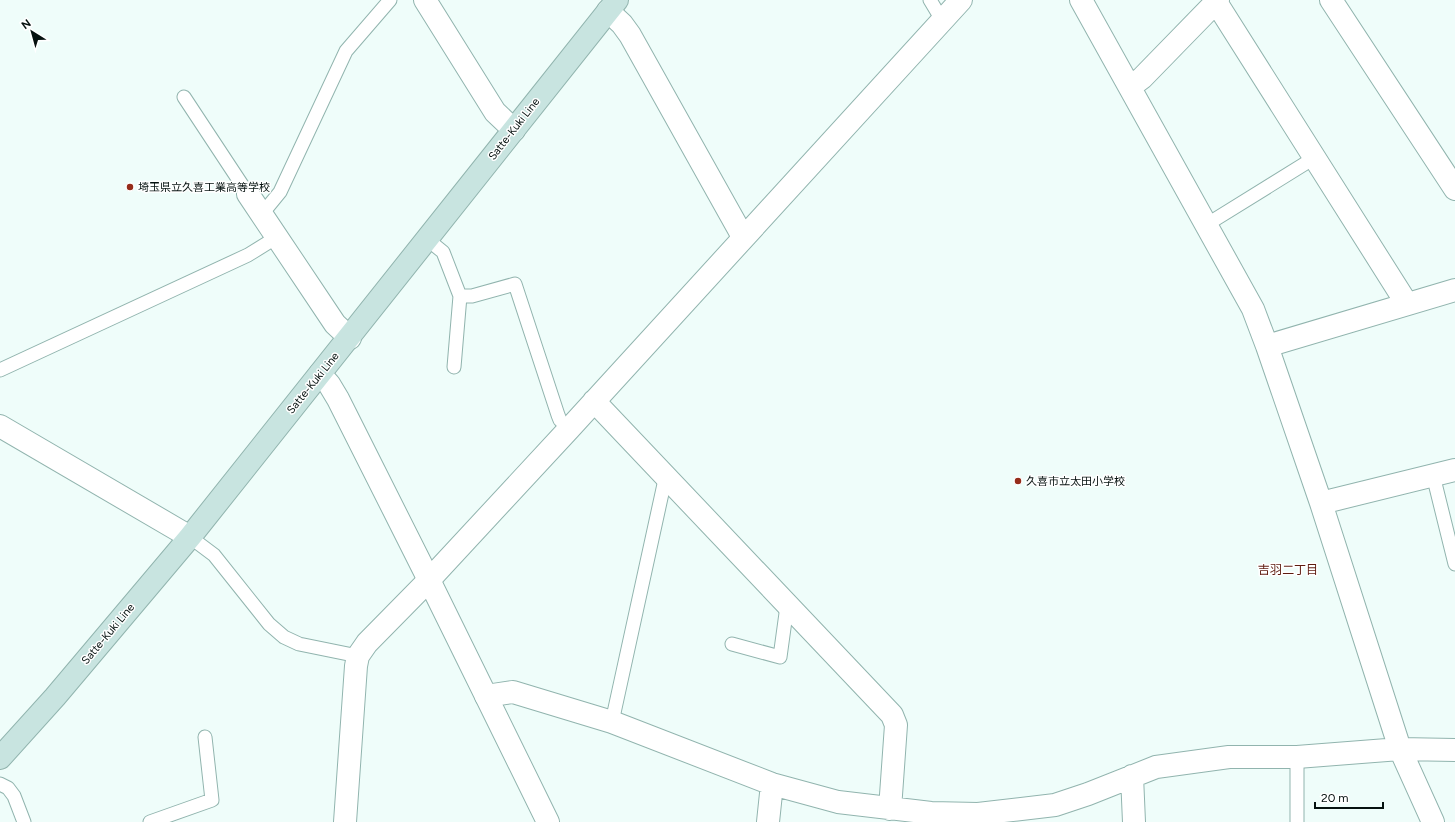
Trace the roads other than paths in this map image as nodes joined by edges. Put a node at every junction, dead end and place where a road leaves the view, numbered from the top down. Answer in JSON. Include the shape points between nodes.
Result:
{"nodes":[{"id":1,"x":390,"y":0,"type":"edge"},
{"id":2,"x":425,"y":0,"type":"edge"},
{"id":3,"x":930,"y":0,"type":"edge"},
{"id":4,"x":960,"y":0,"type":"edge"},
{"id":5,"x":1331,"y":0,"type":"edge"},
{"id":6,"x":1217,"y":1,"type":"edge"},
{"id":7,"x":1087,"y":3,"type":"edge"},
{"id":8,"x":612,"y":5,"type":"edge"},
{"id":9,"x":942,"y":20,"type":"junction"},
{"id":10,"x":1130,"y":87,"type":"junction"},
{"id":11,"x":184,"y":97,"type":"dead end"},
{"id":12,"x":514,"y":130,"type":"junction"},
{"id":13,"x":1314,"y":158,"type":"junction"},
{"id":14,"x":1455,"y":189,"type":"edge"},
{"id":15,"x":248,"y":194,"type":"joint"},
{"id":16,"x":262,"y":214,"type":"junction"},
{"id":17,"x":1206,"y":224,"type":"junction"},
{"id":18,"x":277,"y":237,"type":"junction"},
{"id":19,"x":742,"y":237,"type":"junction"},
{"id":20,"x":427,"y":239,"type":"junction"},
{"id":21,"x":1455,"y":290,"type":"edge"},
{"id":22,"x":460,"y":296,"type":"junction"},
{"id":23,"x":1407,"y":304,"type":"junction"},
{"id":24,"x":350,"y":338,"type":"junction"},
{"id":25,"x":1267,"y":346,"type":"junction"},
{"id":26,"x":454,"y":367,"type":"dead end"},
{"id":27,"x":0,"y":370,"type":"edge"},
{"id":28,"x":320,"y":374,"type":"junction"},
{"id":29,"x":594,"y":401,"type":"junction"},
{"id":30,"x":0,"y":426,"type":"edge"},
{"id":31,"x":569,"y":429,"type":"junction"},
{"id":32,"x":1455,"y":470,"type":"edge"},
{"id":33,"x":666,"y":475,"type":"junction"},
{"id":34,"x":1434,"y":475,"type":"junction"},
{"id":35,"x":1322,"y":503,"type":"junction"},
{"id":36,"x":190,"y":537,"type":"junction"},
{"id":37,"x":1455,"y":564,"type":"edge"},
{"id":38,"x":429,"y":580,"type":"junction"},
{"id":39,"x":787,"y":606,"type":"junction"},
{"id":40,"x":732,"y":644,"type":"dead end"},
{"id":41,"x":358,"y":656,"type":"junction"},
{"id":42,"x":486,"y":696,"type":"junction"},
{"id":43,"x":612,"y":722,"type":"junction"},
{"id":44,"x":205,"y":737,"type":"dead end"},
{"id":45,"x":1400,"y":748,"type":"junction"},
{"id":46,"x":1455,"y":750,"type":"edge"},
{"id":47,"x":1298,"y":757,"type":"junction"},
{"id":48,"x":0,"y":758,"type":"edge"},
{"id":49,"x":1132,"y":776,"type":"junction"},
{"id":50,"x":0,"y":784,"type":"edge"},
{"id":51,"x":772,"y":784,"type":"junction"},
{"id":52,"x":890,"y":809,"type":"junction"},
{"id":53,"x":978,"y":818,"type":"edge"},
{"id":54,"x":24,"y":822,"type":"edge"},
{"id":55,"x":150,"y":822,"type":"edge"},
{"id":56,"x":344,"y":822,"type":"edge"},
{"id":57,"x":548,"y":822,"type":"edge"},
{"id":58,"x":768,"y":822,"type":"edge"},
{"id":59,"x":1134,"y":822,"type":"edge"},
{"id":60,"x":1297,"y":822,"type":"edge"},
{"id":61,"x":1433,"y":822,"type":"edge"}],
"edges":[{"from":1,"to":16,"type":"lane","via":[[346,51],[280,192]]},
{"from":2,"to":12,"type":"street","via":[[494,112]]},
{"from":3,"to":9,"type":"lane"},
{"from":4,"to":9,"type":"street"},
{"from":5,"to":14,"type":"street"},
{"from":6,"to":10,"type":"street","via":[[1142,78]]},
{"from":6,"to":13,"type":"street"},
{"from":7,"to":10,"type":"street"},
{"from":8,"to":12,"type":"main road","name":"Satte-Kuki Line"},
{"from":8,"to":19,"type":"street"},
{"from":9,"to":19,"type":"street"},
{"from":10,"to":17,"type":"street"},
{"from":11,"to":15,"type":"lane"},
{"from":12,"to":20,"type":"main road","name":"Satte-Kuki Line"},
{"from":13,"to":17,"type":"lane"},
{"from":13,"to":23,"type":"street"},
{"from":15,"to":16,"type":"street"},
{"from":16,"to":18,"type":"street"},
{"from":17,"to":25,"type":"street","via":[[1253,309]]},
{"from":18,"to":24,"type":"street","via":[[335,324]]},
{"from":18,"to":27,"type":"lane","via":[[248,255]]},
{"from":19,"to":29,"type":"street"},
{"from":20,"to":22,"type":"lane","via":[[443,252]]},
{"from":20,"to":24,"type":"main road","name":"Satte-Kuki Line"},
{"from":21,"to":23,"type":"street"},
{"from":22,"to":26,"type":"lane"},
{"from":22,"to":31,"type":"lane","via":[[472,296],[515,284],[558,415]]},
{"from":23,"to":25,"type":"street"},
{"from":24,"to":28,"type":"main road","name":"Satte-Kuki Line"},
{"from":25,"to":35,"type":"street"},
{"from":28,"to":36,"type":"main road","name":"Satte-Kuki Line"},
{"from":28,"to":38,"type":"street","via":[[333,391]]},
{"from":29,"to":31,"type":"street"},
{"from":29,"to":33,"type":"street"},
{"from":30,"to":36,"type":"street"},
{"from":31,"to":38,"type":"street"},
{"from":32,"to":34,"type":"street"},
{"from":33,"to":39,"type":"street"},
{"from":33,"to":43,"type":"lane"},
{"from":34,"to":35,"type":"street"},
{"from":34,"to":37,"type":"lane"},
{"from":35,"to":45,"type":"street"},
{"from":36,"to":41,"type":"lane","via":[[214,555],[269,624],[284,637],[299,644]]},
{"from":36,"to":48,"type":"main road","name":"Satte-Kuki Line"},
{"from":38,"to":41,"type":"street","via":[[367,643]]},
{"from":38,"to":42,"type":"street"},
{"from":39,"to":40,"type":"lane","via":[[780,657]]},
{"from":39,"to":52,"type":"street","via":[[892,715],[896,725]]},
{"from":41,"to":56,"type":"street"},
{"from":42,"to":43,"type":"street","via":[[513,692]]},
{"from":42,"to":57,"type":"street"},
{"from":43,"to":51,"type":"street"},
{"from":44,"to":55,"type":"lane","via":[[212,800]]},
{"from":45,"to":46,"type":"street"},
{"from":45,"to":47,"type":"street"},
{"from":45,"to":61,"type":"street"},
{"from":47,"to":49,"type":"street","via":[[1229,757],[1156,767]]},
{"from":47,"to":60,"type":"lane"},
{"from":49,"to":53,"type":"street","via":[[1055,805]]},
{"from":49,"to":59,"type":"street"},
{"from":50,"to":54,"type":"lane","via":[[8,788],[14,796]]},
{"from":51,"to":52,"type":"street","via":[[838,802]]},
{"from":51,"to":58,"type":"street"},
{"from":52,"to":53,"type":"street"}]}
